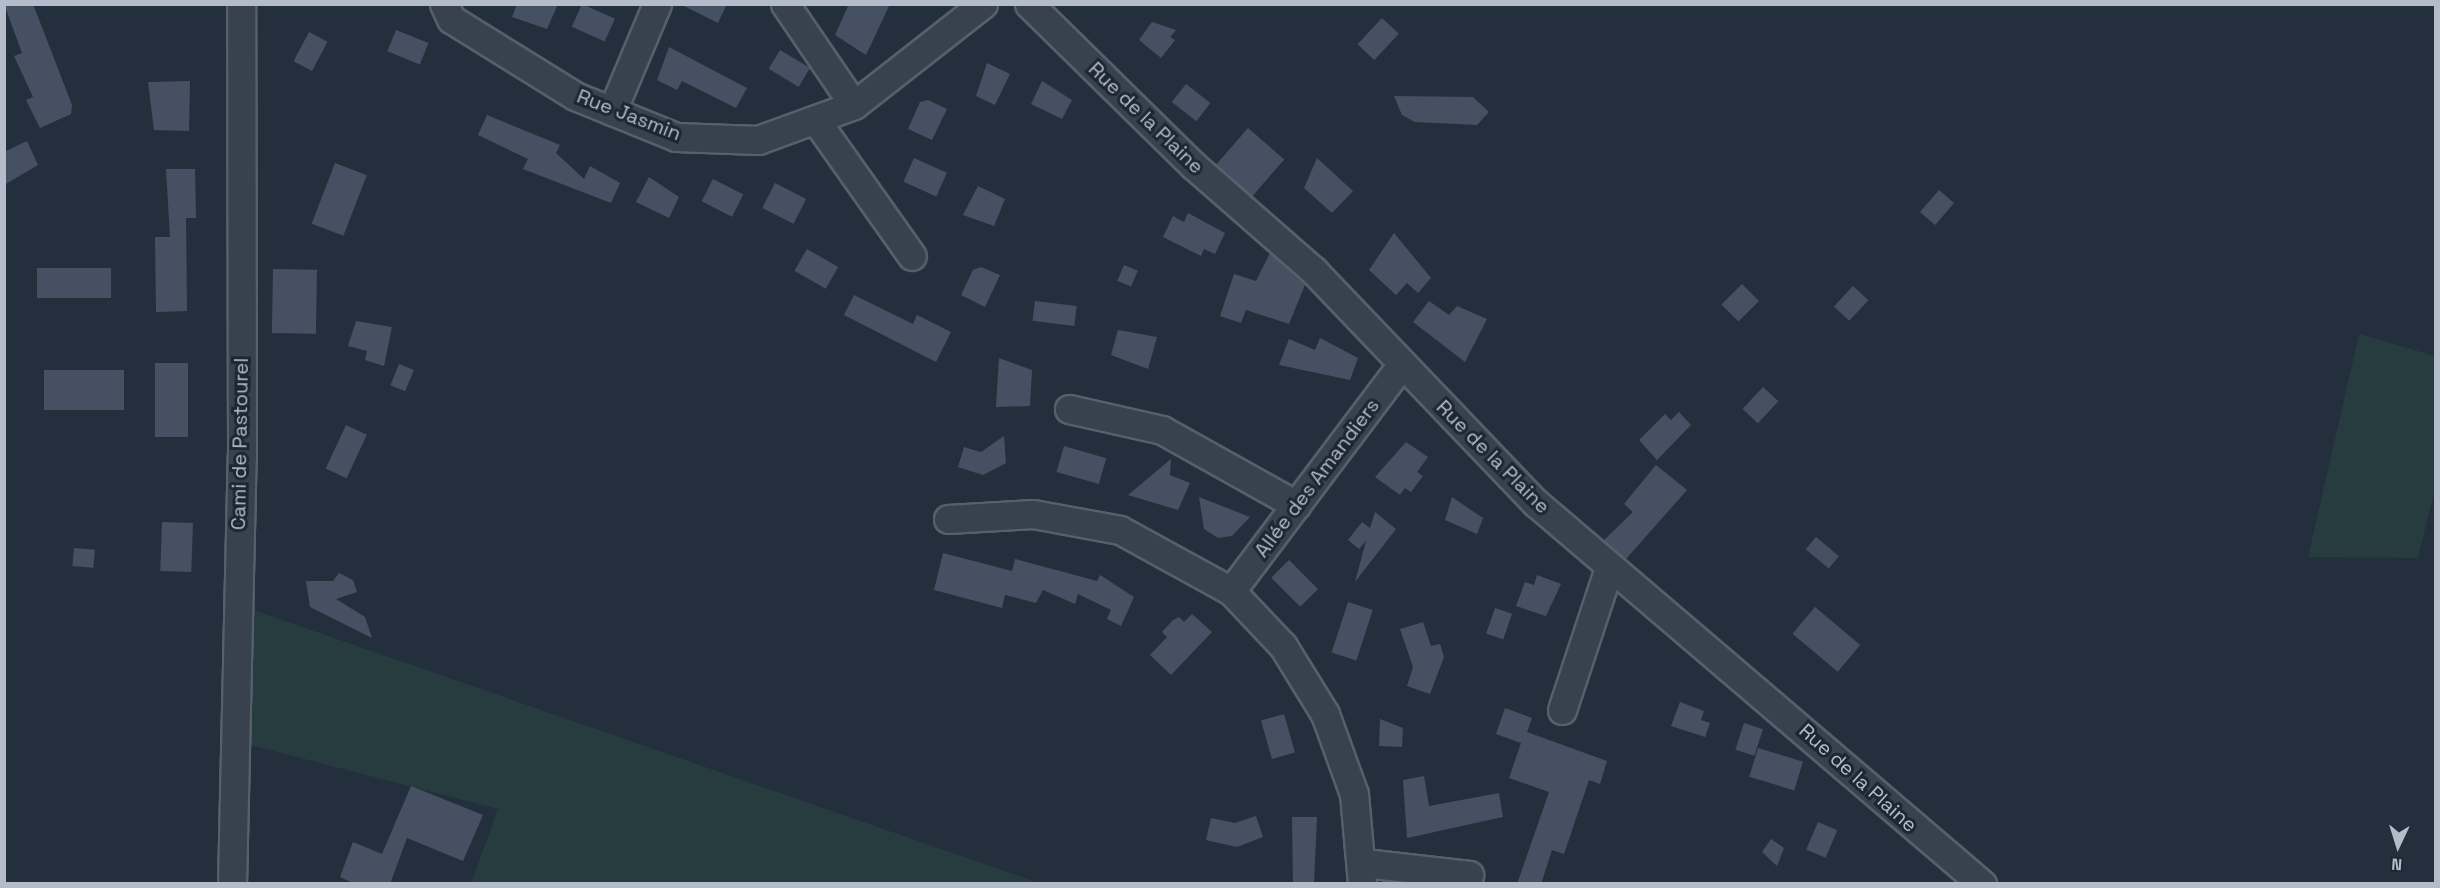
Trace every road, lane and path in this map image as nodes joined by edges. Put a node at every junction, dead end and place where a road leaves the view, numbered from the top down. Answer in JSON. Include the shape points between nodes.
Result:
{"nodes":[{"id":1,"x":241,"y":4,"type":"edge"},
{"id":2,"x":444,"y":4,"type":"edge"},
{"id":3,"x":657,"y":4,"type":"edge"},
{"id":4,"x":785,"y":4,"type":"edge"},
{"id":5,"x":983,"y":4,"type":"edge"},
{"id":6,"x":1029,"y":4,"type":"edge"},
{"id":7,"x":854,"y":105,"type":"junction"},
{"id":8,"x":612,"y":111,"type":"junction"},
{"id":9,"x":817,"y":122,"type":"junction"},
{"id":10,"x":912,"y":256,"type":"dead end"},
{"id":11,"x":1402,"y":364,"type":"junction"},
{"id":12,"x":1069,"y":409,"type":"dead end"},
{"id":13,"x":1296,"y":505,"type":"junction"},
{"id":14,"x":948,"y":519,"type":"dead end"},
{"id":15,"x":1609,"y":568,"type":"junction"},
{"id":16,"x":1231,"y":591,"type":"junction"},
{"id":17,"x":1563,"y":710,"type":"dead end"},
{"id":18,"x":1363,"y":873,"type":"edge"},
{"id":19,"x":1469,"y":875,"type":"dead end"},
{"id":20,"x":232,"y":884,"type":"edge"},
{"id":21,"x":1982,"y":884,"type":"edge"}],
"edges":[{"from":1,"to":20,"type":"street","name":"Cami de Pastourel","via":[[242,444]]},
{"from":2,"to":8,"type":"street","name":"Rue Jasmin","via":[[451,19],[575,96]]},
{"from":3,"to":8,"type":"street"},
{"from":4,"to":7,"type":"street"},
{"from":5,"to":7,"type":"street","name":"Rue Jasmin"},
{"from":6,"to":11,"type":"street","name":"Rue de la Plaine","via":[[1194,166],[1313,270]]},
{"from":7,"to":9,"type":"street","name":"Rue Jasmin"},
{"from":8,"to":9,"type":"street","name":"Rue Jasmin","via":[[676,137],[758,140]]},
{"from":9,"to":10,"type":"street"},
{"from":11,"to":13,"type":"street","name":"Allée des Amandiers"},
{"from":11,"to":15,"type":"street","name":"Rue de la Plaine","via":[[1536,502]]},
{"from":12,"to":13,"type":"street","via":[[1162,430]]},
{"from":13,"to":16,"type":"street","name":"Allée des Amandiers"},
{"from":14,"to":16,"type":"street","via":[[1033,514],[1120,530]]},
{"from":15,"to":17,"type":"street"},
{"from":15,"to":21,"type":"street","name":"Rue de la Plaine"},
{"from":16,"to":18,"type":"street","via":[[1283,646],[1325,714],[1354,794]]},
{"from":18,"to":19,"type":"street"}]}
